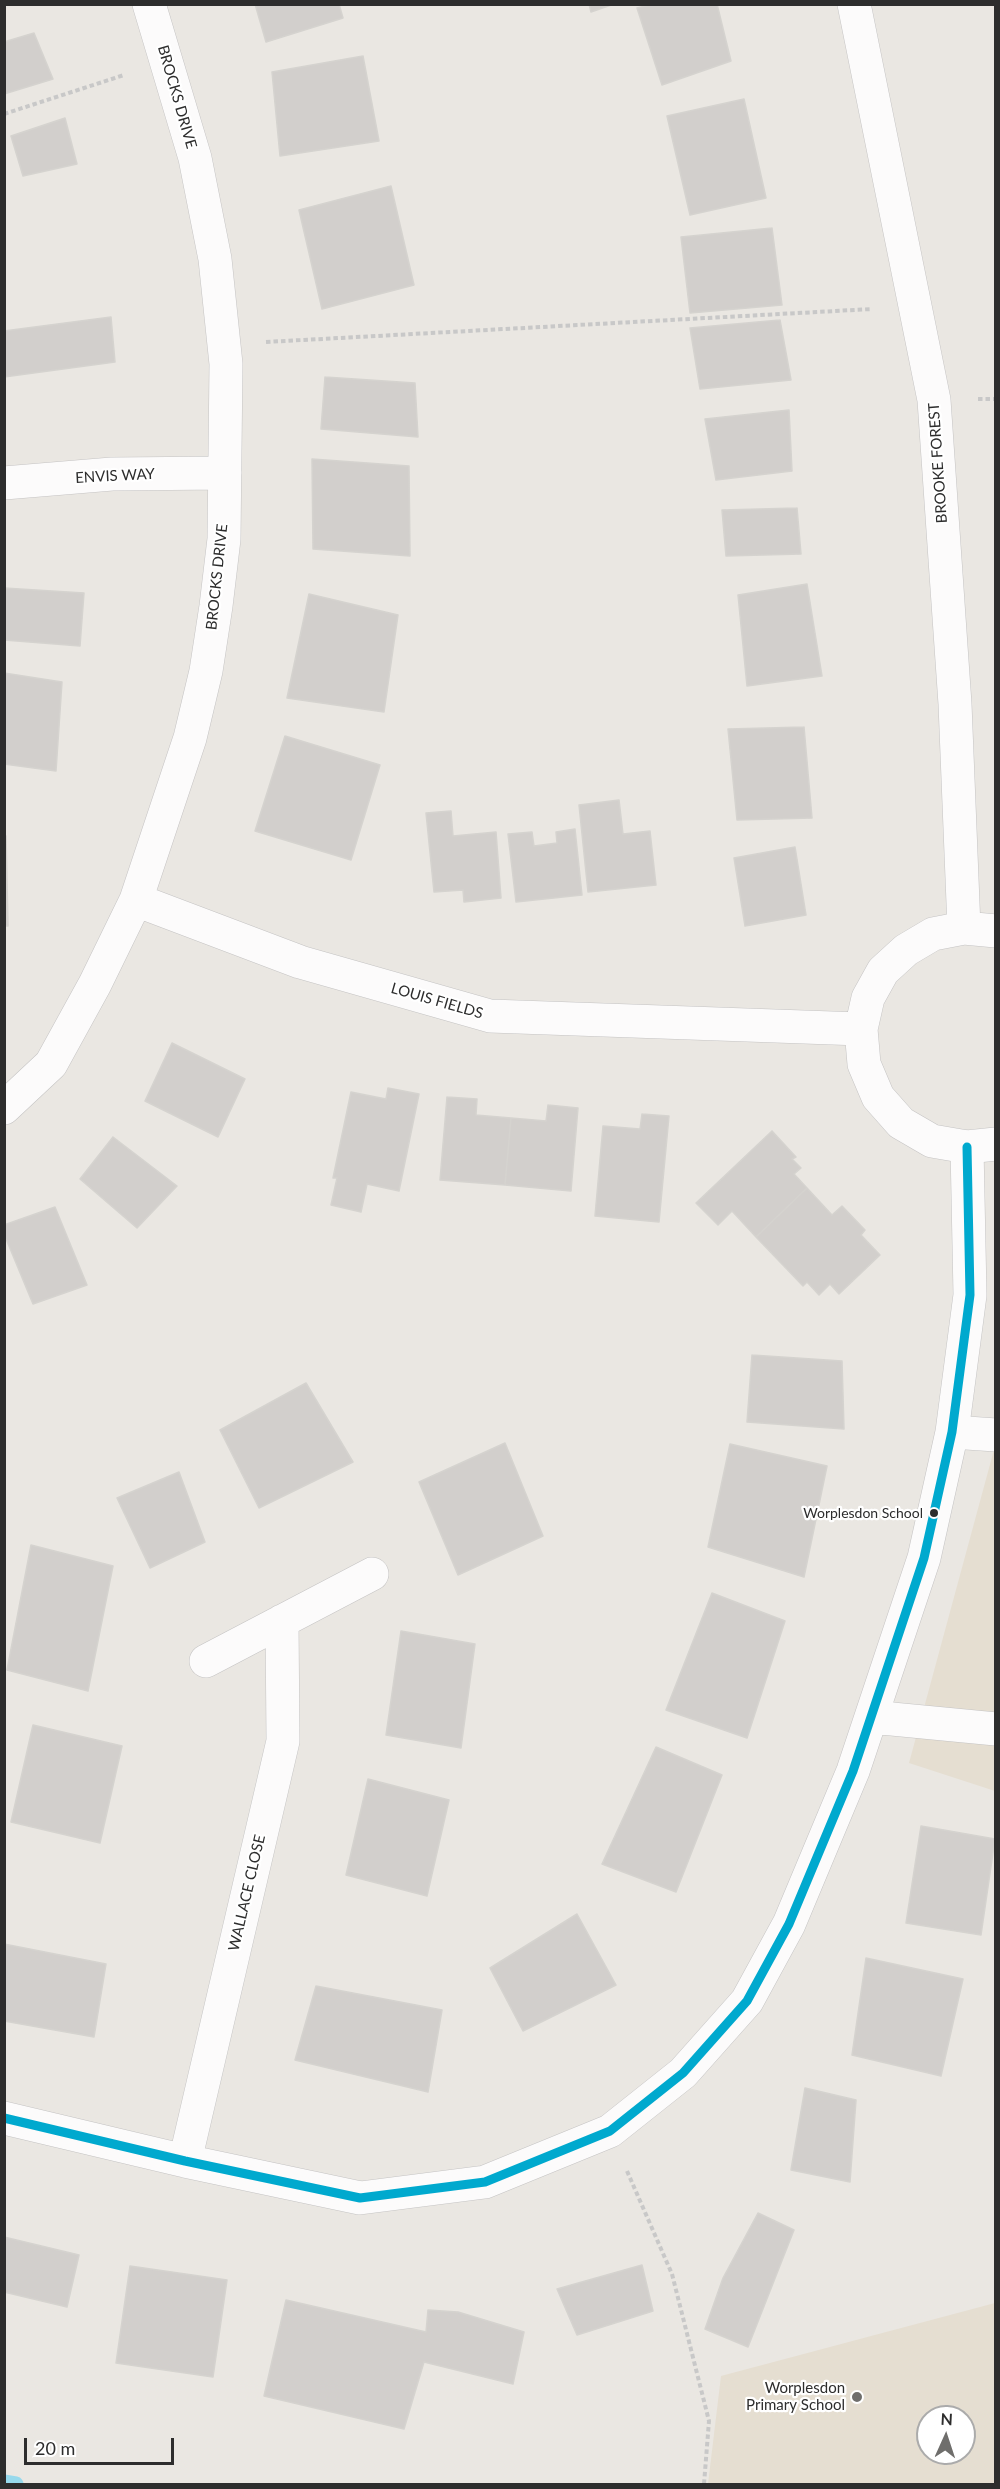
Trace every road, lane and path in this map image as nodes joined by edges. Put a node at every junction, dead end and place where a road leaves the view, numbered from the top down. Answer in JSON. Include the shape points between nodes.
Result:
{"nodes":[{"id":1,"x":149,"y":4,"type":"edge"},
{"id":2,"x":854,"y":4,"type":"edge"},
{"id":3,"x":167,"y":60,"type":"junction"},
{"id":4,"x":4,"y":114,"type":"edge"},
{"id":5,"x":915,"y":307,"type":"junction"},
{"id":6,"x":224,"y":345,"type":"junction"},
{"id":7,"x":225,"y":473,"type":"junction"},
{"id":8,"x":4,"y":483,"type":"edge"},
{"id":9,"x":136,"y":900,"type":"junction"},
{"id":10,"x":980,"y":930,"type":"edge"},
{"id":11,"x":861,"y":1029,"type":"junction"},
{"id":12,"x":4,"y":1108,"type":"edge"},
{"id":13,"x":981,"y":1146,"type":"edge"},
{"id":14,"x":952,"y":1432,"type":"junction"},
{"id":15,"x":996,"y":1435,"type":"edge"},
{"id":16,"x":372,"y":1574,"type":"dead end"},
{"id":17,"x":282,"y":1621,"type":"junction"},
{"id":18,"x":206,"y":1661,"type":"dead end"},
{"id":19,"x":871,"y":1717,"type":"junction"},
{"id":20,"x":996,"y":1729,"type":"edge"},
{"id":21,"x":4,"y":2118,"type":"edge"},
{"id":22,"x":610,"y":2131,"type":"junction"},
{"id":23,"x":185,"y":2161,"type":"junction"},
{"id":24,"x":704,"y":2484,"type":"edge"}],
"edges":[{"from":1,"to":3,"type":"street","name":"BROCKS DRIVE"},
{"from":2,"to":5,"type":"street","name":"BROOKE FOREST"},
{"from":3,"to":4,"type":"path"},
{"from":3,"to":6,"type":"street","name":"BROCKS DRIVE","via":[[195,158],[215,259]]},
{"from":5,"to":6,"type":"path"},
{"from":5,"to":10,"type":"street","name":"BROOKE FOREST","via":[[934,400],[955,704]]},
{"from":6,"to":7,"type":"street","name":"BROCKS DRIVE"},
{"from":7,"to":8,"type":"street","name":"ENVIS WAY","via":[[112,474]]},
{"from":7,"to":9,"type":"street","name":"BROCKS DRIVE","via":[[224,539],[206,670],[190,738]]},
{"from":9,"to":11,"type":"street","name":"LOUIS FIELDS","via":[[300,962],[490,1016]]},
{"from":9,"to":12,"type":"street","name":"BROCKS DRIVE","via":[[51,1064]]},
{"from":10,"to":11,"type":"street","via":[[933,934],[906,950],[883,971],[868,999]]},
{"from":11,"to":13,"type":"street","via":[[864,1064],[878,1097],[901,1123],[932,1141]]},
{"from":13,"to":14,"type":"street","via":[[970,1295]]},
{"from":14,"to":15,"type":"street"},
{"from":14,"to":19,"type":"street","via":[[924,1558]]},
{"from":16,"to":17,"type":"street"},
{"from":17,"to":18,"type":"street"},
{"from":17,"to":23,"type":"street","name":"WALLACE CLOSE","via":[[283,1741]]},
{"from":19,"to":20,"type":"street"},
{"from":19,"to":22,"type":"street","via":[[853,1772],[789,1924],[747,2001],[683,2073]]},
{"from":21,"to":23,"type":"street"},
{"from":22,"to":23,"type":"street","via":[[485,2182],[360,2199]]},
{"from":22,"to":24,"type":"path","via":[[672,2274],[710,2421]]}]}
